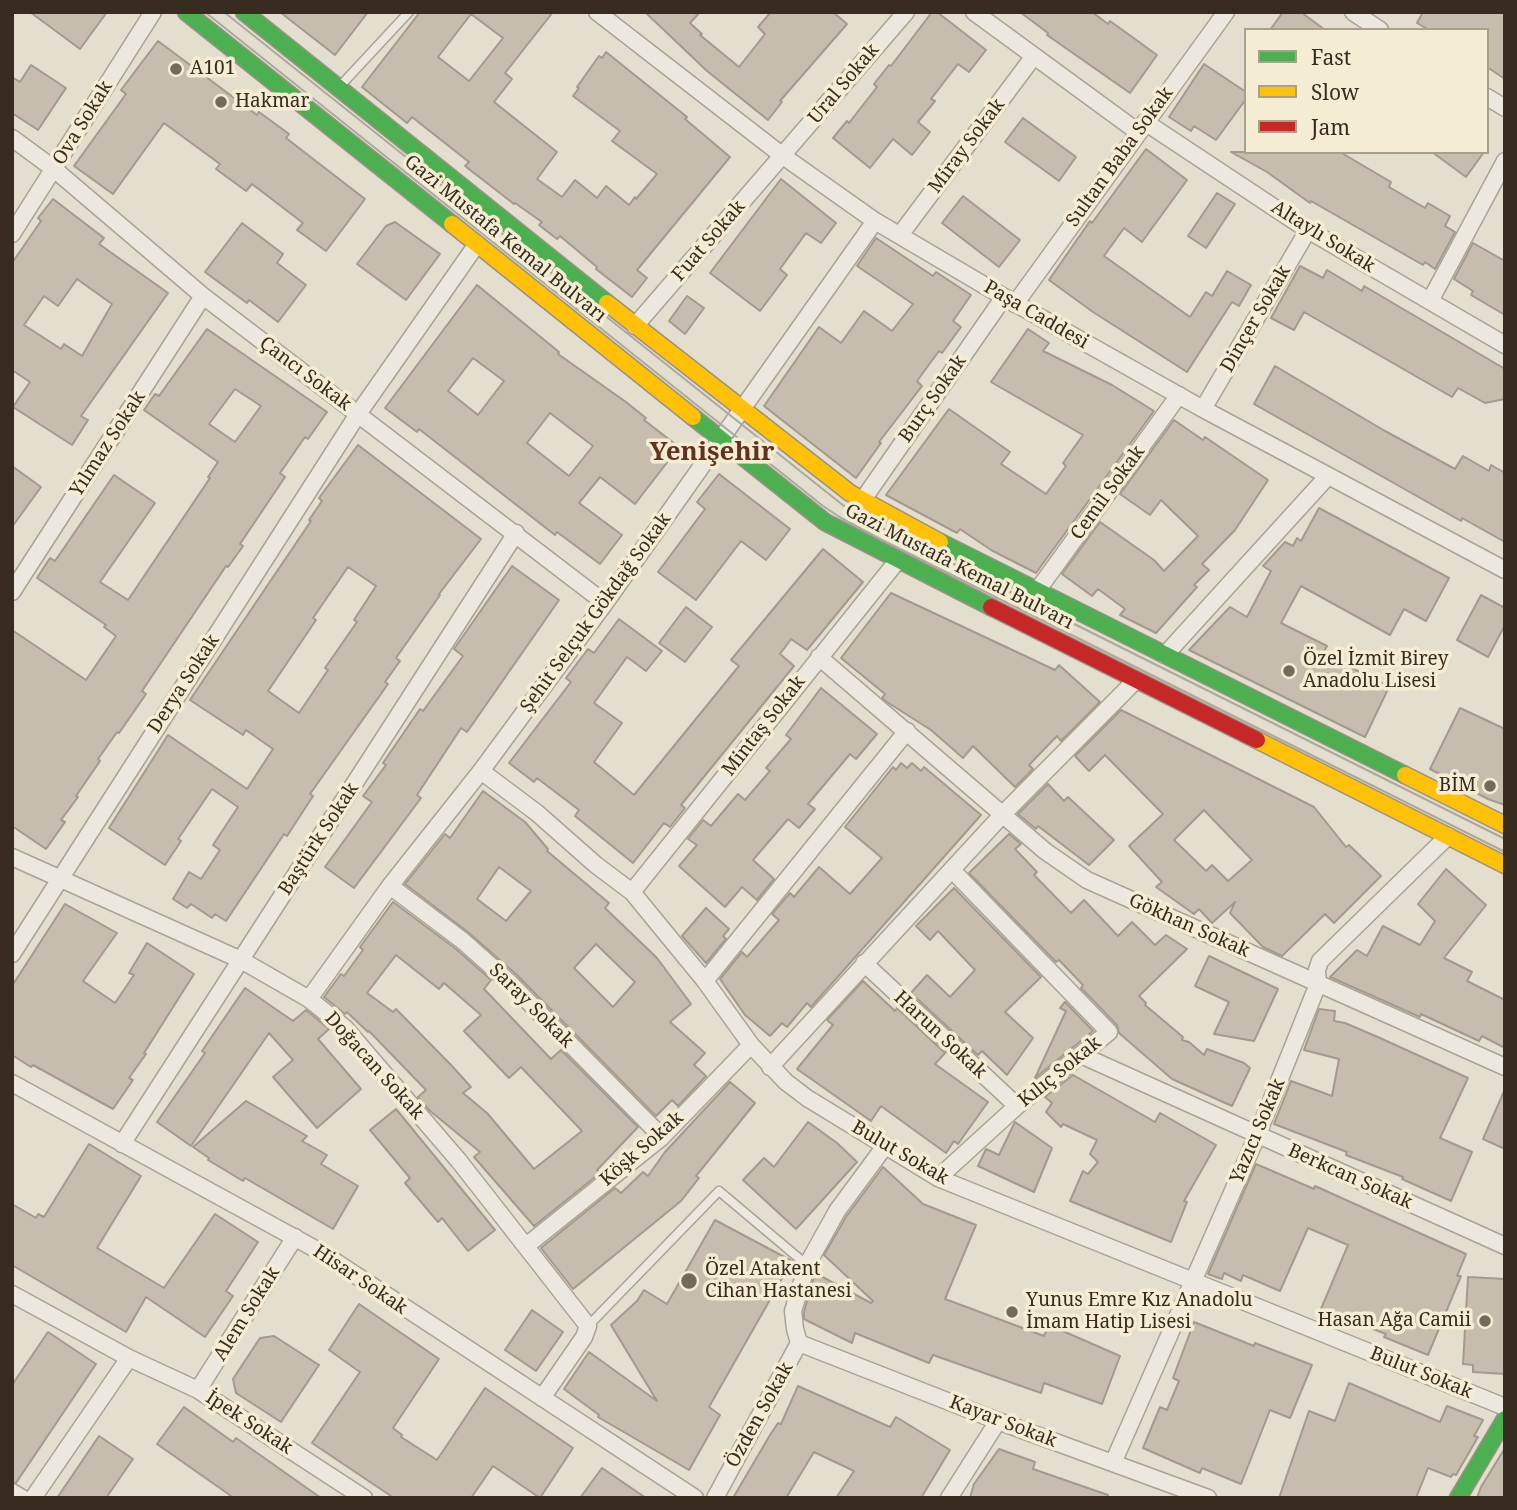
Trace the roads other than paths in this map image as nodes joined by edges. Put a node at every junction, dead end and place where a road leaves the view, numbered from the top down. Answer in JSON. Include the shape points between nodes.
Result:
{"nodes":[{"id":1,"x":153,"y":12,"type":"edge"},
{"id":2,"x":186,"y":12,"type":"edge"},
{"id":3,"x":244,"y":12,"type":"edge"},
{"id":4,"x":409,"y":12,"type":"edge"},
{"id":5,"x":597,"y":12,"type":"edge"},
{"id":6,"x":906,"y":12,"type":"edge"},
{"id":7,"x":974,"y":12,"type":"edge"},
{"id":8,"x":1226,"y":12,"type":"edge"},
{"id":9,"x":1353,"y":12,"type":"edge"},
{"id":10,"x":1377,"y":28,"type":"edge"},
{"id":11,"x":1034,"y":57,"type":"junction"},
{"id":12,"x":340,"y":88,"type":"junction"},
{"id":13,"x":1489,"y":98,"type":"edge"},
{"id":14,"x":1505,"y":108,"type":"edge"},
{"id":15,"x":1141,"y":127,"type":"junction"},
{"id":16,"x":12,"y":138,"type":"edge"},
{"id":17,"x":783,"y":156,"type":"junction"},
{"id":18,"x":1505,"y":161,"type":"edge"},
{"id":19,"x":54,"y":169,"type":"junction"},
{"id":20,"x":875,"y":221,"type":"junction"},
{"id":21,"x":1308,"y":230,"type":"junction"},
{"id":22,"x":12,"y":234,"type":"edge"},
{"id":23,"x":900,"y":235,"type":"junction"},
{"id":24,"x":477,"y":244,"type":"junction"},
{"id":25,"x":203,"y":296,"type":"junction"},
{"id":26,"x":1009,"y":300,"type":"junction"},
{"id":27,"x":1430,"y":301,"type":"junction"},
{"id":28,"x":635,"y":326,"type":"junction"},
{"id":29,"x":1505,"y":345,"type":"edge"},
{"id":30,"x":1179,"y":395,"type":"junction"},
{"id":31,"x":1203,"y":409,"type":"junction"},
{"id":32,"x":742,"y":410,"type":"junction"},
{"id":33,"x":358,"y":414,"type":"junction"},
{"id":34,"x":721,"y":438,"type":"junction"},
{"id":35,"x":1328,"y":476,"type":"junction"},
{"id":36,"x":862,"y":501,"type":"junction"},
{"id":37,"x":516,"y":533,"type":"junction"},
{"id":38,"x":898,"y":560,"type":"junction"},
{"id":39,"x":1505,"y":570,"type":"edge"},
{"id":40,"x":1037,"y":591,"type":"junction"},
{"id":41,"x":12,"y":593,"type":"edge"},
{"id":42,"x":605,"y":603,"type":"junction"},
{"id":43,"x":1165,"y":655,"type":"junction"},
{"id":44,"x":819,"y":657,"type":"junction"},
{"id":45,"x":1136,"y":680,"type":"junction"},
{"id":46,"x":907,"y":731,"type":"junction"},
{"id":47,"x":481,"y":771,"type":"junction"},
{"id":48,"x":1003,"y":814,"type":"junction"},
{"id":49,"x":1505,"y":825,"type":"edge"},
{"id":50,"x":1448,"y":836,"type":"junction"},
{"id":51,"x":12,"y":857,"type":"edge"},
{"id":52,"x":1505,"y":864,"type":"edge"},
{"id":53,"x":952,"y":870,"type":"junction"},
{"id":54,"x":58,"y":880,"type":"junction"},
{"id":55,"x":390,"y":886,"type":"junction"},
{"id":56,"x":632,"y":892,"type":"junction"},
{"id":57,"x":12,"y":954,"type":"edge"},
{"id":58,"x":241,"y":960,"type":"junction"},
{"id":59,"x":864,"y":963,"type":"junction"},
{"id":60,"x":705,"y":981,"type":"junction"},
{"id":61,"x":1318,"y":984,"type":"junction"},
{"id":62,"x":309,"y":999,"type":"junction"},
{"id":63,"x":751,"y":1045,"type":"junction"},
{"id":64,"x":1081,"y":1055,"type":"junction"},
{"id":65,"x":770,"y":1067,"type":"junction"},
{"id":66,"x":1505,"y":1068,"type":"edge"},
{"id":67,"x":12,"y":1083,"type":"edge"},
{"id":68,"x":1017,"y":1106,"type":"junction"},
{"id":69,"x":1257,"y":1136,"type":"junction"},
{"id":70,"x":662,"y":1137,"type":"junction"},
{"id":71,"x":122,"y":1144,"type":"junction"},
{"id":72,"x":885,"y":1146,"type":"junction"},
{"id":73,"x":938,"y":1178,"type":"junction"},
{"id":74,"x":295,"y":1237,"type":"junction"},
{"id":75,"x":526,"y":1246,"type":"junction"},
{"id":76,"x":1505,"y":1246,"type":"edge"},
{"id":77,"x":807,"y":1265,"type":"junction"},
{"id":78,"x":1193,"y":1280,"type":"junction"},
{"id":79,"x":12,"y":1294,"type":"edge"},
{"id":80,"x":588,"y":1326,"type":"junction"},
{"id":81,"x":799,"y":1343,"type":"junction"},
{"id":82,"x":129,"y":1358,"type":"junction"},
{"id":83,"x":198,"y":1390,"type":"junction"},
{"id":84,"x":542,"y":1398,"type":"junction"},
{"id":85,"x":1505,"y":1407,"type":"edge"},
{"id":86,"x":1505,"y":1419,"type":"edge"},
{"id":87,"x":998,"y":1421,"type":"junction"},
{"id":88,"x":1113,"y":1463,"type":"junction"},
{"id":89,"x":12,"y":1492,"type":"edge"},
{"id":90,"x":22,"y":1498,"type":"edge"},
{"id":91,"x":33,"y":1498,"type":"edge"},
{"id":92,"x":363,"y":1498,"type":"edge"},
{"id":93,"x":695,"y":1498,"type":"edge"},
{"id":94,"x":715,"y":1498,"type":"edge"},
{"id":95,"x":949,"y":1498,"type":"edge"},
{"id":96,"x":1208,"y":1498,"type":"edge"},
{"id":97,"x":1458,"y":1498,"type":"edge"}],
"edges":[{"from":1,"to":19,"type":"street","name":"Ova Sokak"},
{"from":2,"to":24,"type":"main road","name":"Gazi Mustafa Kemal Bulvarı"},
{"from":3,"to":12,"type":"main road","name":"Gazi Mustafa Kemal Bulvarı"},
{"from":4,"to":12,"type":"lane"},
{"from":5,"to":17,"type":"street","name":"Paşa Caddesi"},
{"from":6,"to":17,"type":"street","name":"Ural Sokak"},
{"from":7,"to":11,"type":"street","name":"Altaylı Sokak"},
{"from":8,"to":15,"type":"street","name":"Sultan Baba Sokak"},
{"from":9,"to":10,"type":"street"},
{"from":11,"to":15,"type":"street","name":"Altaylı Sokak"},
{"from":11,"to":23,"type":"street","name":"Miray Sokak"},
{"from":12,"to":28,"type":"main road","name":"Gazi Mustafa Kemal Bulvarı"},
{"from":13,"to":14,"type":"street"},
{"from":15,"to":21,"type":"street","name":"Altaylı Sokak"},
{"from":15,"to":26,"type":"street","name":"Sultan Baba Sokak"},
{"from":16,"to":19,"type":"street","name":"Çancı Sokak"},
{"from":17,"to":20,"type":"street","name":"Paşa Caddesi"},
{"from":17,"to":28,"type":"street","name":"Fuat Sokak"},
{"from":18,"to":27,"type":"street"},
{"from":19,"to":22,"type":"street","name":"Ova Sokak"},
{"from":19,"to":25,"type":"street","name":"Çancı Sokak"},
{"from":20,"to":23,"type":"street","name":"Paşa Caddesi"},
{"from":20,"to":32,"type":"street","name":"Şehit Selçuk Gökdağ Sokak"},
{"from":21,"to":27,"type":"street","name":"Altaylı Sokak"},
{"from":21,"to":31,"type":"street","name":"Dinçer Sokak"},
{"from":23,"to":26,"type":"street","name":"Paşa Caddesi"},
{"from":24,"to":33,"type":"street","name":"Derya Sokak"},
{"from":24,"to":34,"type":"main road","name":"Gazi Mustafa Kemal Bulvarı"},
{"from":25,"to":33,"type":"street","name":"Çancı Sokak"},
{"from":25,"to":41,"type":"street","name":"Yılmaz Sokak"},
{"from":26,"to":30,"type":"street","name":"Paşa Caddesi"},
{"from":26,"to":36,"type":"street","name":"Burç Sokak"},
{"from":27,"to":29,"type":"street","name":"Altaylı Sokak"},
{"from":28,"to":32,"type":"main road","name":"Gazi Mustafa Kemal Bulvarı"},
{"from":30,"to":31,"type":"street","name":"Paşa Caddesi"},
{"from":30,"to":40,"type":"street","name":"Cemil Sokak"},
{"from":31,"to":35,"type":"street","name":"Paşa Caddesi"},
{"from":32,"to":34,"type":"street","name":"Şehit Selçuk Gökdağ Sokak"},
{"from":32,"to":36,"type":"main road","name":"Gazi Mustafa Kemal Bulvarı"},
{"from":33,"to":37,"type":"street","name":"Çancı Sokak"},
{"from":33,"to":54,"type":"street","name":"Derya Sokak"},
{"from":34,"to":38,"type":"main road","name":"Gazi Mustafa Kemal Bulvarı","via":[[825,522]]},
{"from":34,"to":42,"type":"street","name":"Şehit Selçuk Gökdağ Sokak"},
{"from":35,"to":39,"type":"street","name":"Paşa Caddesi"},
{"from":35,"to":43,"type":"street"},
{"from":36,"to":40,"type":"main road","name":"Gazi Mustafa Kemal Bulvarı"},
{"from":37,"to":42,"type":"street","name":"Çancı Sokak"},
{"from":37,"to":58,"type":"street","name":"Baştürk Sokak"},
{"from":38,"to":44,"type":"street","name":"Mintaş Sokak"},
{"from":38,"to":45,"type":"main road","name":"Gazi Mustafa Kemal Bulvarı"},
{"from":40,"to":43,"type":"main road","name":"Gazi Mustafa Kemal Bulvarı"},
{"from":42,"to":47,"type":"street","name":"Şehit Selçuk Gökdağ Sokak"},
{"from":43,"to":49,"type":"main road","name":"Gazi Mustafa Kemal Bulvarı"},
{"from":44,"to":46,"type":"street","name":"Gökhan Sokak"},
{"from":44,"to":56,"type":"street","name":"Mintaş Sokak"},
{"from":45,"to":48,"type":"street"},
{"from":45,"to":50,"type":"main road","name":"Gazi Mustafa Kemal Bulvarı"},
{"from":46,"to":48,"type":"street","name":"Gökhan Sokak"},
{"from":46,"to":60,"type":"street"},
{"from":47,"to":55,"type":"street","name":"Şehit Selçuk Gökdağ Sokak"},
{"from":47,"to":56,"type":"street","name":"Bulut Sokak"},
{"from":48,"to":53,"type":"street"},
{"from":48,"to":61,"type":"street","name":"Gökhan Sokak","via":[[1087,880]]},
{"from":50,"to":52,"type":"main road","name":"Gazi Mustafa Kemal Bulvarı"},
{"from":50,"to":61,"type":"street","name":"Yazıcı Sokak","via":[[1320,961]]},
{"from":51,"to":54,"type":"street","name":"Doğacan Sokak"},
{"from":53,"to":59,"type":"street"},
{"from":53,"to":64,"type":"street","name":"Kılıç Sokak","via":[[1109,1032]]},
{"from":54,"to":57,"type":"street","name":"Derya Sokak"},
{"from":54,"to":58,"type":"street","name":"Doğacan Sokak"},
{"from":55,"to":62,"type":"street","name":"Şehit Selçuk Gökdağ Sokak"},
{"from":55,"to":70,"type":"street","name":"Saray Sokak","via":[[510,983]]},
{"from":56,"to":60,"type":"street","name":"Bulut Sokak"},
{"from":58,"to":62,"type":"street","name":"Doğacan Sokak"},
{"from":58,"to":71,"type":"street","name":"Baştürk Sokak"},
{"from":59,"to":65,"type":"street"},
{"from":59,"to":68,"type":"street","name":"Harun Sokak"},
{"from":60,"to":63,"type":"street","name":"Bulut Sokak"},
{"from":61,"to":66,"type":"street","name":"Gökhan Sokak"},
{"from":61,"to":69,"type":"street","name":"Yazıcı Sokak"},
{"from":62,"to":75,"type":"street","name":"Doğacan Sokak","via":[[345,1028]]},
{"from":63,"to":65,"type":"street","name":"Bulut Sokak"},
{"from":63,"to":70,"type":"street","name":"Köşk Sokak"},
{"from":64,"to":68,"type":"street","name":"Kılıç Sokak"},
{"from":64,"to":69,"type":"street","name":"Berkcan Sokak"},
{"from":65,"to":72,"type":"street","name":"Bulut Sokak","via":[[807,1098]]},
{"from":67,"to":71,"type":"street","name":"Hisar Sokak"},
{"from":68,"to":73,"type":"street","name":"Kılıç Sokak"},
{"from":69,"to":76,"type":"street","name":"Berkcan Sokak"},
{"from":69,"to":78,"type":"street","name":"Yazıcı Sokak"},
{"from":70,"to":75,"type":"street","name":"Köşk Sokak"},
{"from":71,"to":74,"type":"street","name":"Hisar Sokak"},
{"from":72,"to":73,"type":"street","name":"Bulut Sokak"},
{"from":72,"to":77,"type":"street","name":"Özden Sokak","via":[[837,1211]]},
{"from":73,"to":78,"type":"street","name":"Bulut Sokak"},
{"from":74,"to":83,"type":"street","name":"Alem Sokak"},
{"from":74,"to":84,"type":"street","name":"Hisar Sokak"},
{"from":75,"to":80,"type":"street","name":"Doğacan Sokak"},
{"from":77,"to":80,"type":"lane","via":[[719,1191]]},
{"from":77,"to":81,"type":"street","name":"Özden Sokak","via":[[793,1311]]},
{"from":78,"to":85,"type":"street","name":"Bulut Sokak"},
{"from":78,"to":88,"type":"street","name":"Yazıcı Sokak"},
{"from":79,"to":82,"type":"street","name":"İpek Sokak"},
{"from":80,"to":84,"type":"street"},
{"from":81,"to":87,"type":"street","name":"Kayar Sokak"},
{"from":81,"to":94,"type":"street","name":"Özden Sokak"},
{"from":82,"to":83,"type":"street","name":"İpek Sokak"},
{"from":82,"to":91,"type":"street"},
{"from":83,"to":92,"type":"street","name":"İpek Sokak"},
{"from":84,"to":93,"type":"street","name":"Hisar Sokak"},
{"from":86,"to":97,"type":"main road"},
{"from":87,"to":88,"type":"street","name":"Kayar Sokak"},
{"from":87,"to":95,"type":"street"},
{"from":88,"to":96,"type":"street","name":"Kayar Sokak"},
{"from":89,"to":90,"type":"street"}]}
